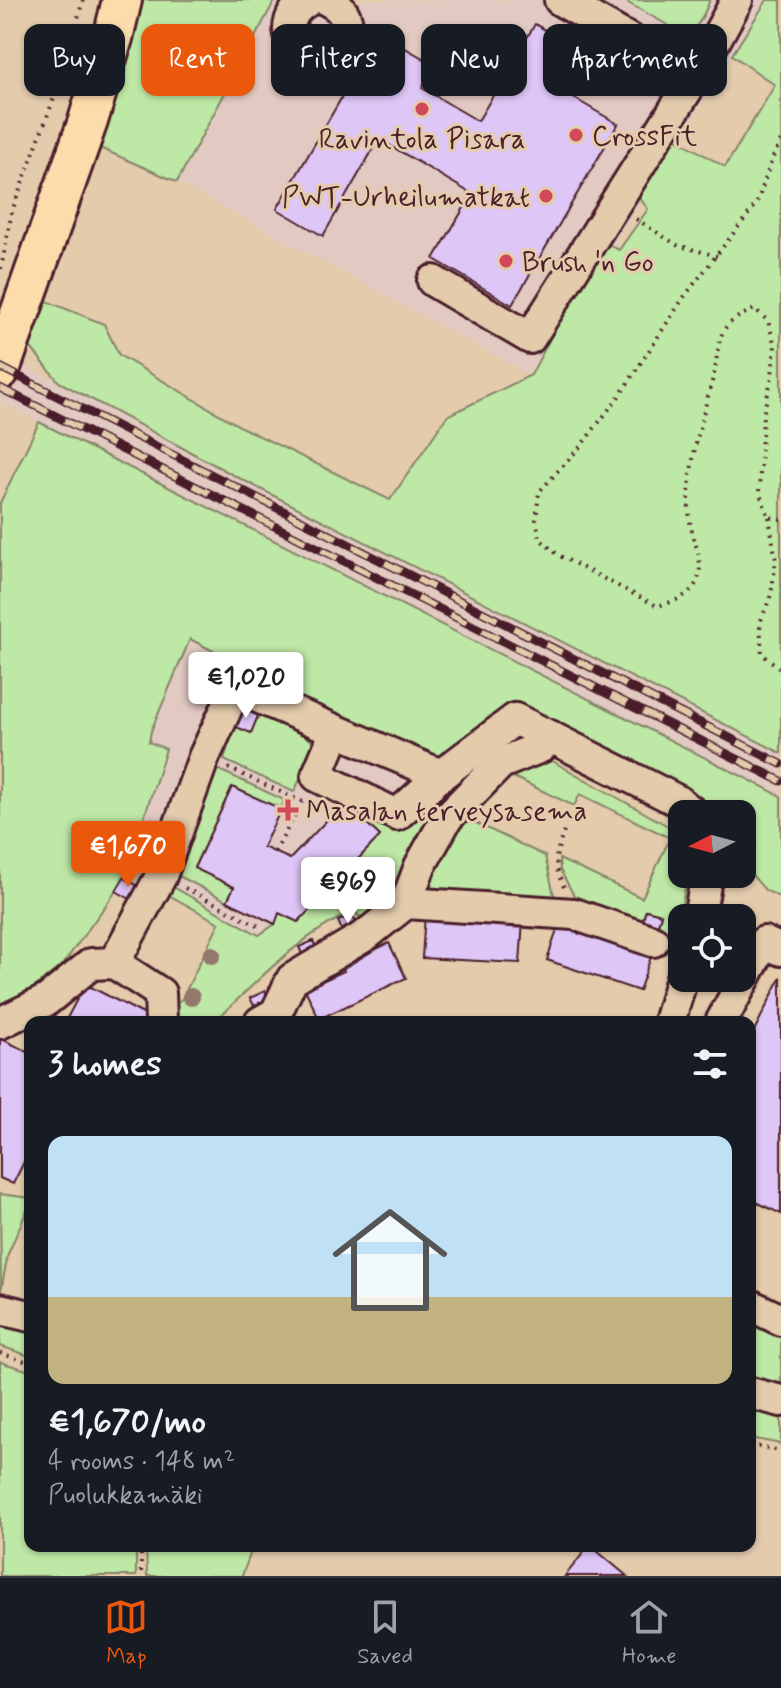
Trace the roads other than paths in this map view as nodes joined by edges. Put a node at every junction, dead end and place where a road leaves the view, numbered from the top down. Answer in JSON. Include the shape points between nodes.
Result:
{"nodes":[{"id":1,"x":122,"y":0,"type":"edge"},
{"id":2,"x":309,"y":0,"type":"edge"},
{"id":3,"x":327,"y":0,"type":"edge"},
{"id":4,"x":560,"y":0,"type":"edge"},
{"id":5,"x":737,"y":0,"type":"edge"},
{"id":6,"x":602,"y":24,"type":"edge"},
{"id":7,"x":724,"y":24,"type":"edge"},
{"id":8,"x":683,"y":96,"type":"edge"},
{"id":9,"x":433,"y":281,"type":"dead end"},
{"id":10,"x":0,"y":370,"type":"edge"},
{"id":11,"x":336,"y":731,"type":"junction"},
{"id":12,"x":550,"y":736,"type":"junction"},
{"id":13,"x":441,"y":775,"type":"junction"},
{"id":14,"x":676,"y":800,"type":"edge"},
{"id":15,"x":406,"y":903,"type":"junction"},
{"id":16,"x":653,"y":941,"type":"dead end"},
{"id":17,"x":759,"y":954,"type":"edge"},
{"id":18,"x":114,"y":963,"type":"junction"},
{"id":19,"x":678,"y":992,"type":"edge"},
{"id":20,"x":161,"y":1016,"type":"edge"},
{"id":21,"x":271,"y":1016,"type":"edge"},
{"id":22,"x":671,"y":1016,"type":"edge"},
{"id":23,"x":724,"y":1016,"type":"edge"},
{"id":24,"x":0,"y":1023,"type":"edge"},
{"id":25,"x":0,"y":1309,"type":"edge"},
{"id":26,"x":24,"y":1315,"type":"edge"},
{"id":27,"x":756,"y":1395,"type":"edge"},
{"id":28,"x":781,"y":1401,"type":"edge"}],
"edges":[{"from":1,"to":10,"type":"main road","via":[[88,121]]},
{"from":2,"to":3,"type":"street","via":[[290,19],[290,37],[301,52],[319,58],[338,51],[347,33],[345,14]]},
{"from":4,"to":6,"type":"street"},
{"from":5,"to":7,"type":"street"},
{"from":8,"to":9,"type":"street","via":[[530,338]]},
{"from":11,"to":13,"type":"street"},
{"from":11,"to":13,"type":"street","via":[[317,776],[397,815]]},
{"from":11,"to":18,"type":"street","via":[[236,688],[204,757],[161,876]]},
{"from":12,"to":13,"type":"street","via":[[515,719]]},
{"from":12,"to":14,"type":"street"},
{"from":12,"to":15,"type":"street","via":[[541,747],[501,763],[447,818]]},
{"from":15,"to":16,"type":"street","via":[[574,914]]},
{"from":15,"to":21,"type":"street","via":[[366,935],[292,979]]},
{"from":17,"to":23,"type":"street"},
{"from":18,"to":20,"type":"street","via":[[160,993]]},
{"from":18,"to":24,"type":"street","via":[[91,964],[47,1000]]},
{"from":19,"to":22,"type":"street"},
{"from":25,"to":26,"type":"street"},
{"from":27,"to":28,"type":"street"}]}
